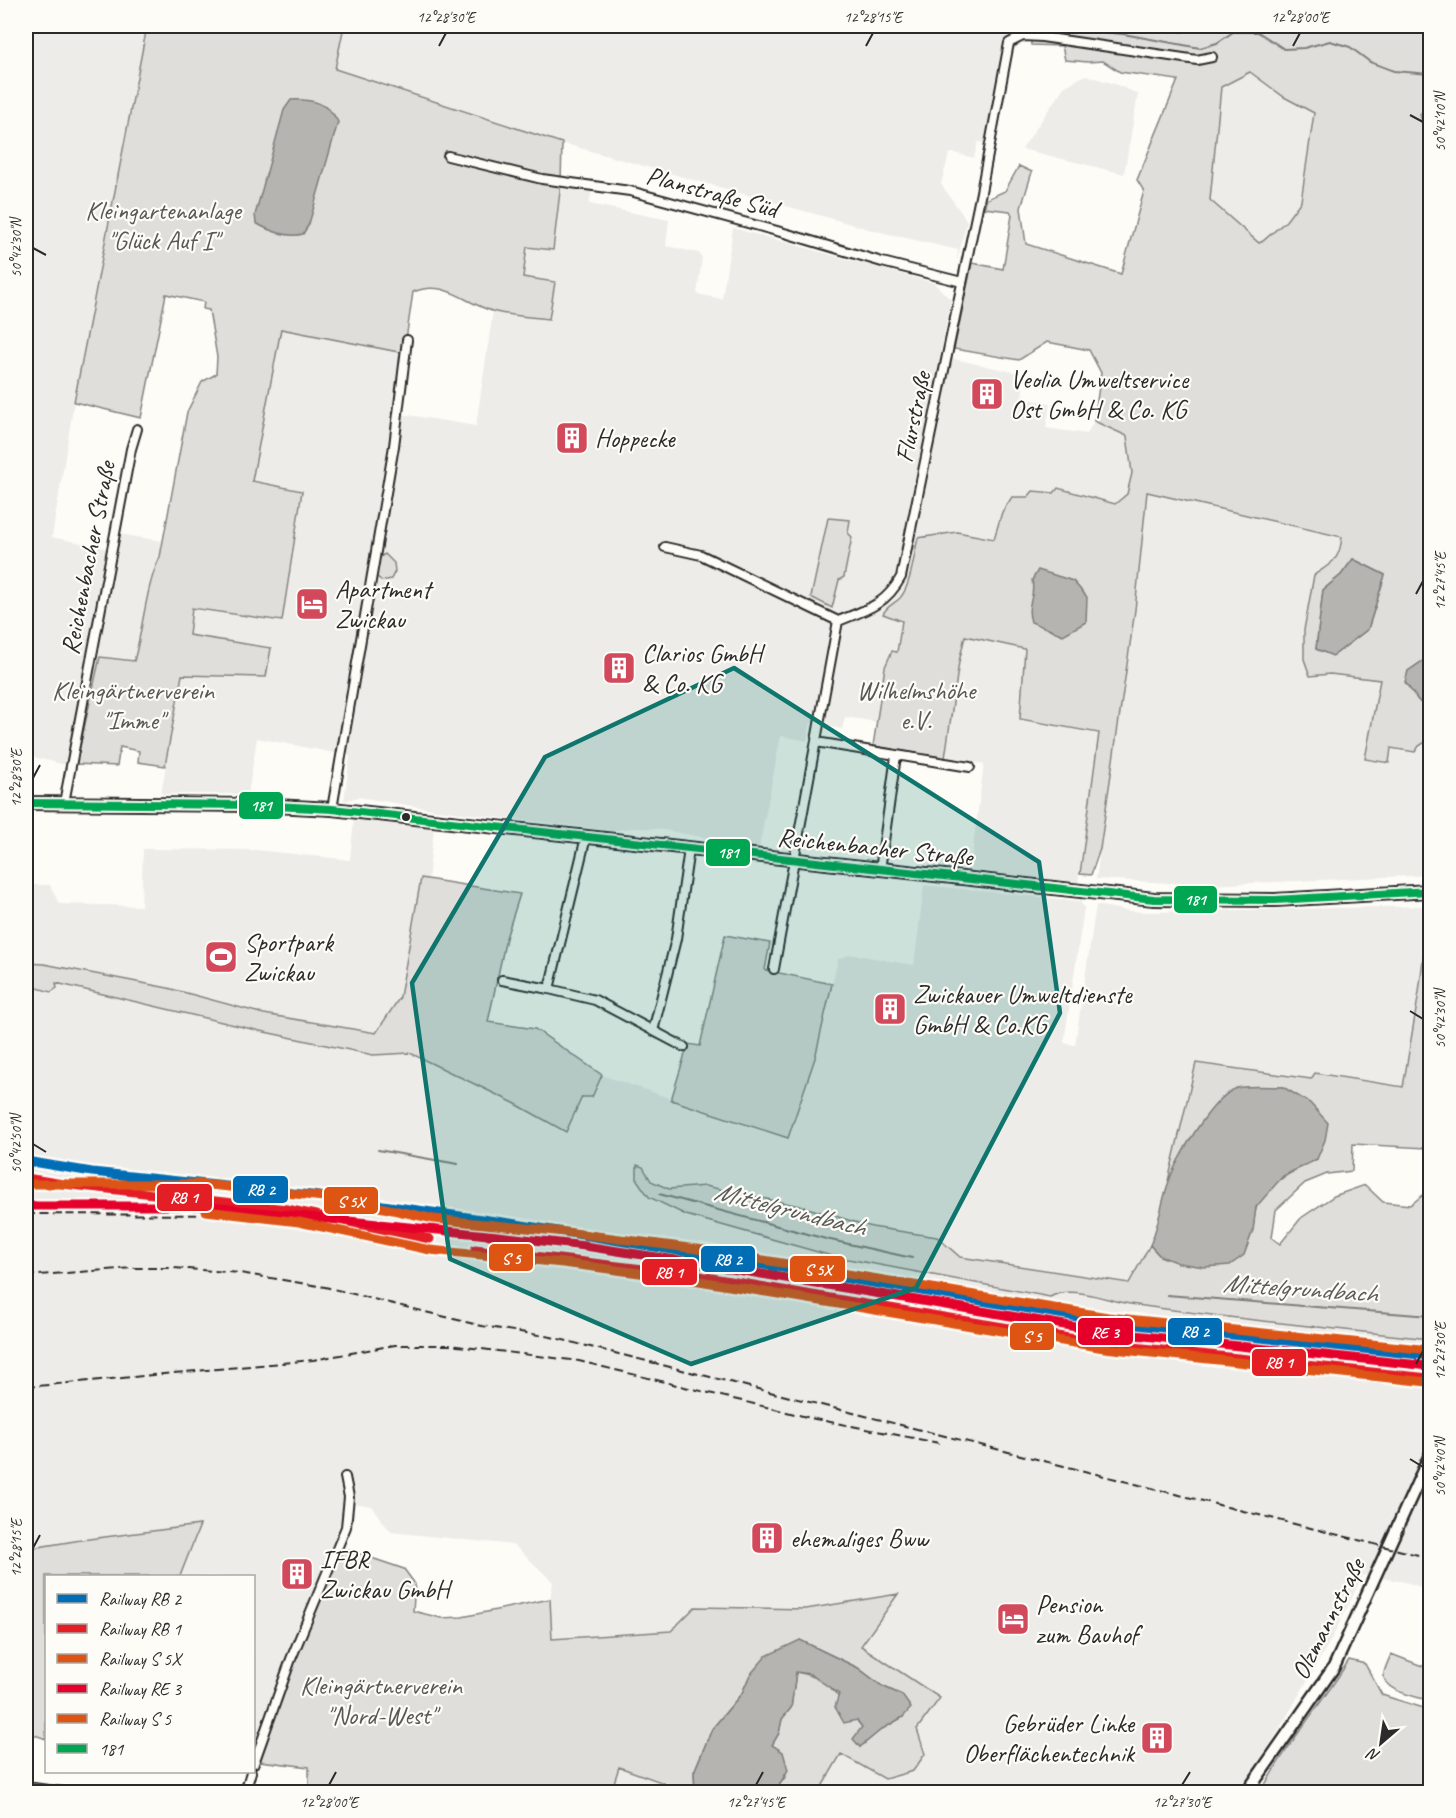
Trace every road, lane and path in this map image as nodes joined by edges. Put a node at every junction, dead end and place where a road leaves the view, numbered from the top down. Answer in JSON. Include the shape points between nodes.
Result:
{"nodes":[{"id":1,"x":1212,"y":57,"type":"dead end"},
{"id":2,"x":448,"y":156,"type":"dead end"},
{"id":3,"x":962,"y":282,"type":"junction"},
{"id":4,"x":407,"y":340,"type":"dead end"},
{"id":5,"x":137,"y":429,"type":"dead end"},
{"id":6,"x":665,"y":547,"type":"dead end"},
{"id":7,"x":838,"y":621,"type":"junction"},
{"id":8,"x":816,"y":742,"type":"junction"},
{"id":9,"x":896,"y":756,"type":"junction"},
{"id":10,"x":970,"y":767,"type":"dead end"},
{"id":11,"x":26,"y":803,"type":"edge"},
{"id":12,"x":64,"y":803,"type":"junction"},
{"id":13,"x":332,"y":809,"type":"junction"},
{"id":14,"x":586,"y":837,"type":"junction"},
{"id":15,"x":689,"y":849,"type":"junction"},
{"id":16,"x":794,"y":860,"type":"junction"},
{"id":17,"x":880,"y":870,"type":"junction"},
{"id":18,"x":1431,"y":891,"type":"edge"},
{"id":19,"x":774,"y":969,"type":"dead end"},
{"id":20,"x":502,"y":980,"type":"dead end"},
{"id":21,"x":549,"y":989,"type":"junction"},
{"id":22,"x":653,"y":1031,"type":"junction"},
{"id":23,"x":684,"y":1047,"type":"dead end"},
{"id":24,"x":1431,"y":1455,"type":"edge"},
{"id":25,"x":345,"y":1477,"type":"dead end"},
{"id":26,"x":255,"y":1760,"type":"edge"},
{"id":27,"x":251,"y":1773,"type":"edge"},
{"id":28,"x":26,"y":1787,"type":"edge"},
{"id":29,"x":63,"y":1792,"type":"edge"},
{"id":30,"x":245,"y":1792,"type":"edge"},
{"id":31,"x":1247,"y":1792,"type":"edge"}],
"edges":[{"from":1,"to":3,"type":"street","name":"Flurstraße","via":[[1197,60],[1042,37],[1023,36],[1009,44]]},
{"from":2,"to":3,"type":"street","name":"Planstraße Süd","via":[[542,179],[630,191]]},
{"from":3,"to":7,"type":"street","name":"Flurstraße","via":[[901,577],[883,602]]},
{"from":4,"to":13,"type":"street","via":[[394,446]]},
{"from":5,"to":12,"type":"street","name":"Reichenbacher Straße"},
{"from":6,"to":7,"type":"street","via":[[701,555]]},
{"from":7,"to":8,"type":"street"},
{"from":8,"to":9,"type":"street"},
{"from":8,"to":16,"type":"street"},
{"from":9,"to":10,"type":"street"},
{"from":9,"to":17,"type":"street"},
{"from":11,"to":12,"type":"main road","name":"Reichenbacher Straße"},
{"from":12,"to":13,"type":"main road","name":"Reichenbacher Straße"},
{"from":13,"to":14,"type":"main road","name":"Reichenbacher Straße"},
{"from":14,"to":15,"type":"main road","name":"Reichenbacher Straße"},
{"from":14,"to":21,"type":"street"},
{"from":15,"to":16,"type":"main road","name":"Reichenbacher Straße"},
{"from":15,"to":22,"type":"street","via":[[676,939]]},
{"from":16,"to":17,"type":"main road","name":"Reichenbacher Straße"},
{"from":16,"to":19,"type":"street"},
{"from":17,"to":18,"type":"main road","name":"Reichenbacher Straße","via":[[1163,899],[1275,900]]},
{"from":20,"to":21,"type":"street"},
{"from":21,"to":22,"type":"street","via":[[595,1000]]},
{"from":22,"to":23,"type":"street"},
{"from":24,"to":31,"type":"main road","name":"Olzmannstraße","via":[[1334,1667]]},
{"from":25,"to":26,"type":"street","via":[[350,1497],[346,1527],[291,1659]]},
{"from":27,"to":30,"type":"street"},
{"from":28,"to":29,"type":"street"}]}
